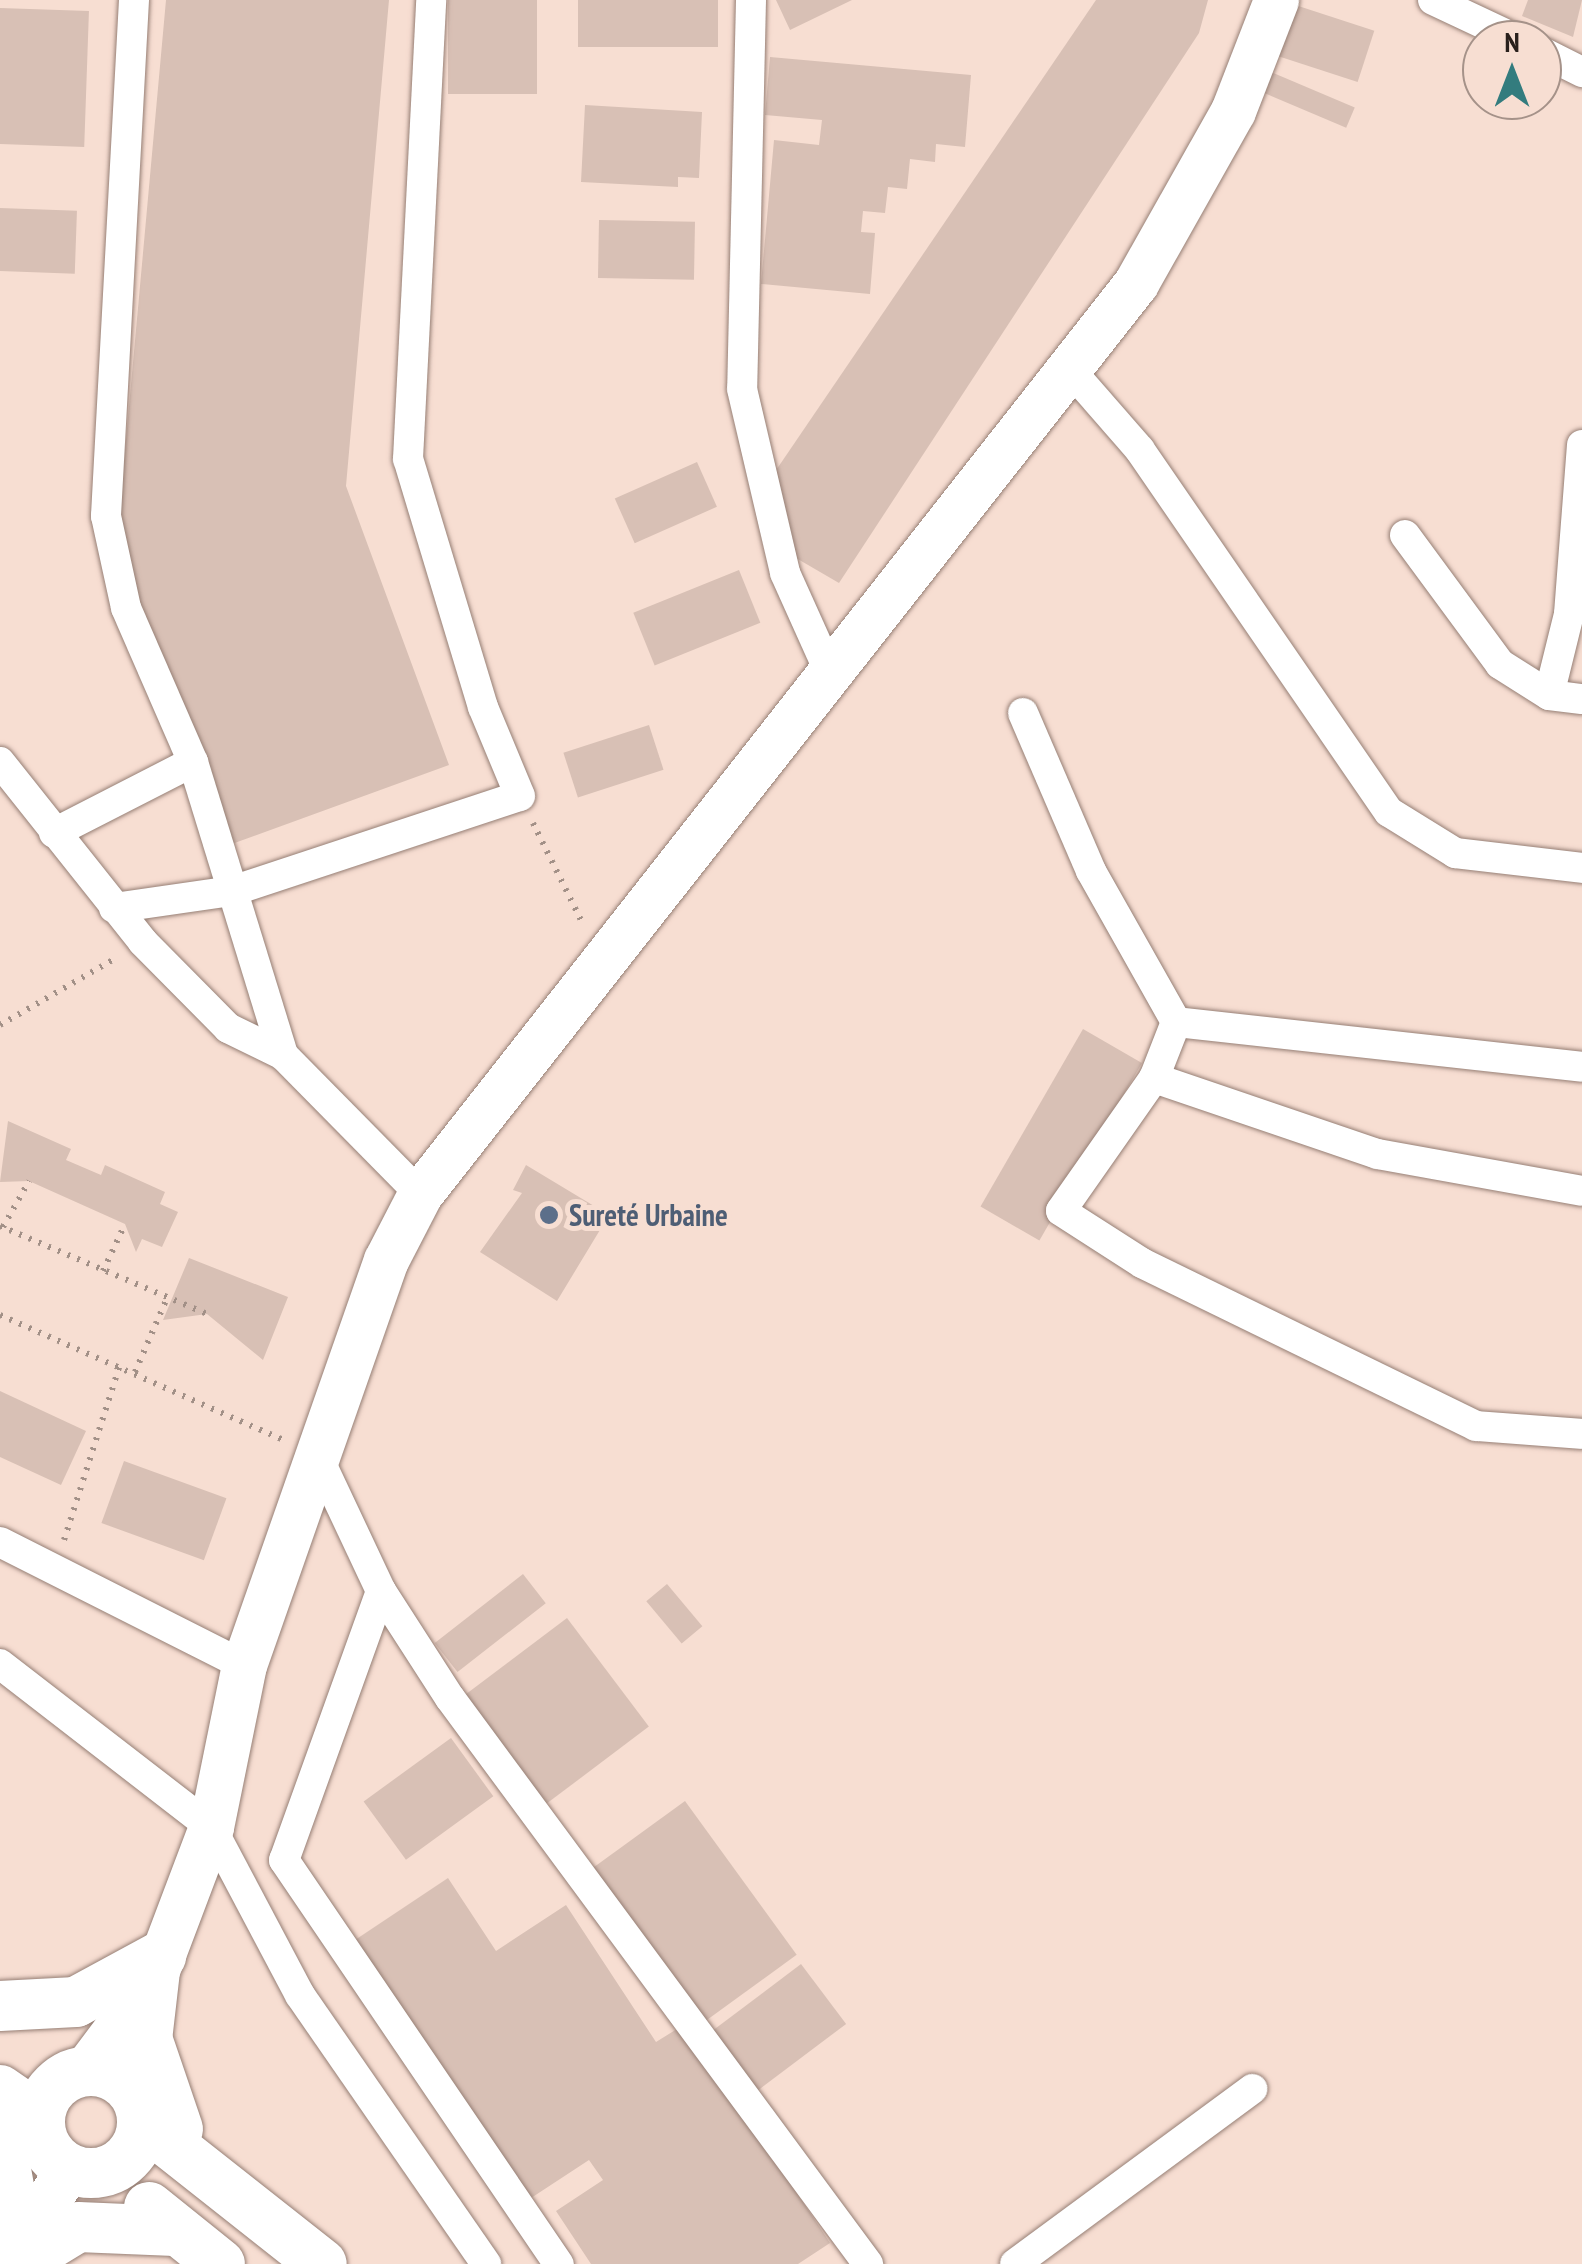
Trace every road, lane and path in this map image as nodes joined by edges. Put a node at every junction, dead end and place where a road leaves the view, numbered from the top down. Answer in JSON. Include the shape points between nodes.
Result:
{"nodes":[{"id":1,"x":134,"y":0,"type":"edge"},
{"id":2,"x":432,"y":0,"type":"edge"},
{"id":3,"x":751,"y":0,"type":"edge"},
{"id":4,"x":1276,"y":0,"type":"edge"},
{"id":5,"x":1433,"y":0,"type":"edge"},
{"id":6,"x":1467,"y":7,"type":"edge"},
{"id":7,"x":1072,"y":372,"type":"junction"},
{"id":8,"x":1582,"y":444,"type":"edge"},
{"id":9,"x":1405,"y":535,"type":"dead end"},
{"id":10,"x":830,"y":672,"type":"junction"},
{"id":11,"x":1550,"y":695,"type":"junction"},
{"id":12,"x":1582,"y":699,"type":"edge"},
{"id":13,"x":1023,"y":713,"type":"dead end"},
{"id":14,"x":0,"y":762,"type":"edge"},
{"id":15,"x":192,"y":762,"type":"junction"},
{"id":16,"x":520,"y":796,"type":"junction"},
{"id":17,"x":54,"y":833,"type":"junction"},
{"id":18,"x":1582,"y":868,"type":"edge"},
{"id":19,"x":232,"y":891,"type":"junction"},
{"id":20,"x":114,"y":908,"type":"junction"},
{"id":21,"x":143,"y":942,"type":"junction"},
{"id":22,"x":599,"y":956,"type":"junction"},
{"id":23,"x":1176,"y":1022,"type":"junction"},
{"id":24,"x":0,"y":1024,"type":"edge"},
{"id":25,"x":283,"y":1055,"type":"junction"},
{"id":26,"x":1582,"y":1067,"type":"edge"},
{"id":27,"x":1154,"y":1078,"type":"junction"},
{"id":28,"x":29,"y":1181,"type":"dead end"},
{"id":29,"x":1582,"y":1191,"type":"edge"},
{"id":30,"x":420,"y":1194,"type":"junction"},
{"id":31,"x":124,"y":1224,"type":"dead end"},
{"id":32,"x":1,"y":1227,"type":"edge"},
{"id":33,"x":103,"y":1270,"type":"junction"},
{"id":34,"x":167,"y":1298,"type":"junction"},
{"id":35,"x":207,"y":1314,"type":"dead end"},
{"id":36,"x":0,"y":1315,"type":"edge"},
{"id":37,"x":120,"y":1365,"type":"junction"},
{"id":38,"x":135,"y":1372,"type":"junction"},
{"id":39,"x":1582,"y":1434,"type":"edge"},
{"id":40,"x":317,"y":1455,"type":"junction"},
{"id":41,"x":0,"y":1542,"type":"edge"},
{"id":42,"x":56,"y":1568,"type":"junction"},
{"id":43,"x":381,"y":1591,"type":"junction"},
{"id":44,"x":0,"y":1664,"type":"edge"},
{"id":45,"x":244,"y":1664,"type":"junction"},
{"id":46,"x":211,"y":1826,"type":"junction"},
{"id":47,"x":159,"y":1963,"type":"junction"},
{"id":48,"x":0,"y":2006,"type":"edge"},
{"id":49,"x":0,"y":2017,"type":"edge"},
{"id":50,"x":148,"y":2041,"type":"junction"},
{"id":51,"x":80,"y":2071,"type":"junction"},
{"id":52,"x":1252,"y":2089,"type":"dead end"},
{"id":53,"x":13,"y":2115,"type":"edge"},
{"id":54,"x":142,"y":2116,"type":"junction"},
{"id":55,"x":192,"y":2156,"type":"junction"},
{"id":56,"x":89,"y":2169,"type":"junction"},
{"id":57,"x":175,"y":2230,"type":"junction"},
{"id":58,"x":0,"y":2255,"type":"edge"},
{"id":59,"x":4,"y":2264,"type":"edge"},
{"id":60,"x":17,"y":2264,"type":"edge"},
{"id":61,"x":220,"y":2264,"type":"edge"},
{"id":62,"x":322,"y":2264,"type":"edge"},
{"id":63,"x":486,"y":2264,"type":"edge"},
{"id":64,"x":559,"y":2264,"type":"edge"},
{"id":65,"x":868,"y":2264,"type":"edge"},
{"id":66,"x":1015,"y":2264,"type":"edge"}],
"edges":[{"from":1,"to":15,"type":"street","via":[[106,516],[141,651]]},
{"from":2,"to":16,"type":"street","via":[[408,459],[438,574]]},
{"from":3,"to":10,"type":"street","via":[[742,389],[785,572]]},
{"from":4,"to":7,"type":"street","via":[[1198,180]]},
{"from":5,"to":6,"type":"street"},
{"from":7,"to":10,"type":"street"},
{"from":7,"to":18,"type":"street","via":[[1140,450],[1389,812],[1454,853]]},
{"from":8,"to":11,"type":"street","via":[[1569,614]]},
{"from":9,"to":11,"type":"street","via":[[1500,664]]},
{"from":10,"to":22,"type":"street"},
{"from":11,"to":12,"type":"street"},
{"from":13,"to":23,"type":"street","via":[[1092,871]]},
{"from":14,"to":17,"type":"street"},
{"from":15,"to":17,"type":"street"},
{"from":15,"to":19,"type":"street"},
{"from":16,"to":19,"type":"street"},
{"from":16,"to":22,"type":"path"},
{"from":17,"to":20,"type":"street"},
{"from":19,"to":20,"type":"street"},
{"from":19,"to":25,"type":"street"},
{"from":20,"to":21,"type":"street"},
{"from":21,"to":24,"type":"path"},
{"from":21,"to":25,"type":"street","via":[[228,1028]]},
{"from":22,"to":30,"type":"street"},
{"from":23,"to":26,"type":"street"},
{"from":23,"to":27,"type":"street"},
{"from":25,"to":30,"type":"street"},
{"from":27,"to":29,"type":"street","via":[[1377,1154]]},
{"from":27,"to":39,"type":"street","via":[[1061,1211],[1142,1263],[1476,1426]]},
{"from":28,"to":32,"type":"path"},
{"from":30,"to":40,"type":"street","via":[[386,1260]]},
{"from":31,"to":33,"type":"path"},
{"from":32,"to":33,"type":"path"},
{"from":33,"to":34,"type":"path"},
{"from":34,"to":35,"type":"path"},
{"from":34,"to":38,"type":"path"},
{"from":36,"to":37,"type":"path"},
{"from":37,"to":38,"type":"path"},
{"from":37,"to":42,"type":"path"},
{"from":38,"to":40,"type":"path"},
{"from":40,"to":43,"type":"street"},
{"from":40,"to":45,"type":"street"},
{"from":41,"to":42,"type":"street"},
{"from":42,"to":45,"type":"street"},
{"from":43,"to":64,"type":"street","via":[[284,1860]]},
{"from":43,"to":65,"type":"street"},
{"from":44,"to":46,"type":"street"},
{"from":45,"to":46,"type":"street"},
{"from":46,"to":47,"type":"street"},
{"from":46,"to":63,"type":"street","via":[[300,1995]]},
{"from":47,"to":48,"type":"main road","via":[[76,2002]]},
{"from":47,"to":50,"type":"street"},
{"from":47,"to":51,"type":"street"},
{"from":49,"to":51,"type":"main road"},
{"from":50,"to":54,"type":"street"},
{"from":50,"to":55,"type":"main road"},
{"from":51,"to":53,"type":"main road"},
{"from":51,"to":54,"type":"main road","via":[[126,2084]]},
{"from":52,"to":66,"type":"street"},
{"from":53,"to":56,"type":"main road","via":[[46,2148]]},
{"from":53,"to":58,"type":"main road"},
{"from":54,"to":55,"type":"main road"},
{"from":54,"to":56,"type":"main road","via":[[133,2151]]},
{"from":55,"to":62,"type":"main road"},
{"from":56,"to":57,"type":"main road"},
{"from":56,"to":59,"type":"street"},
{"from":57,"to":60,"type":"main road","via":[[78,2228]]},
{"from":57,"to":61,"type":"main road"}]}
